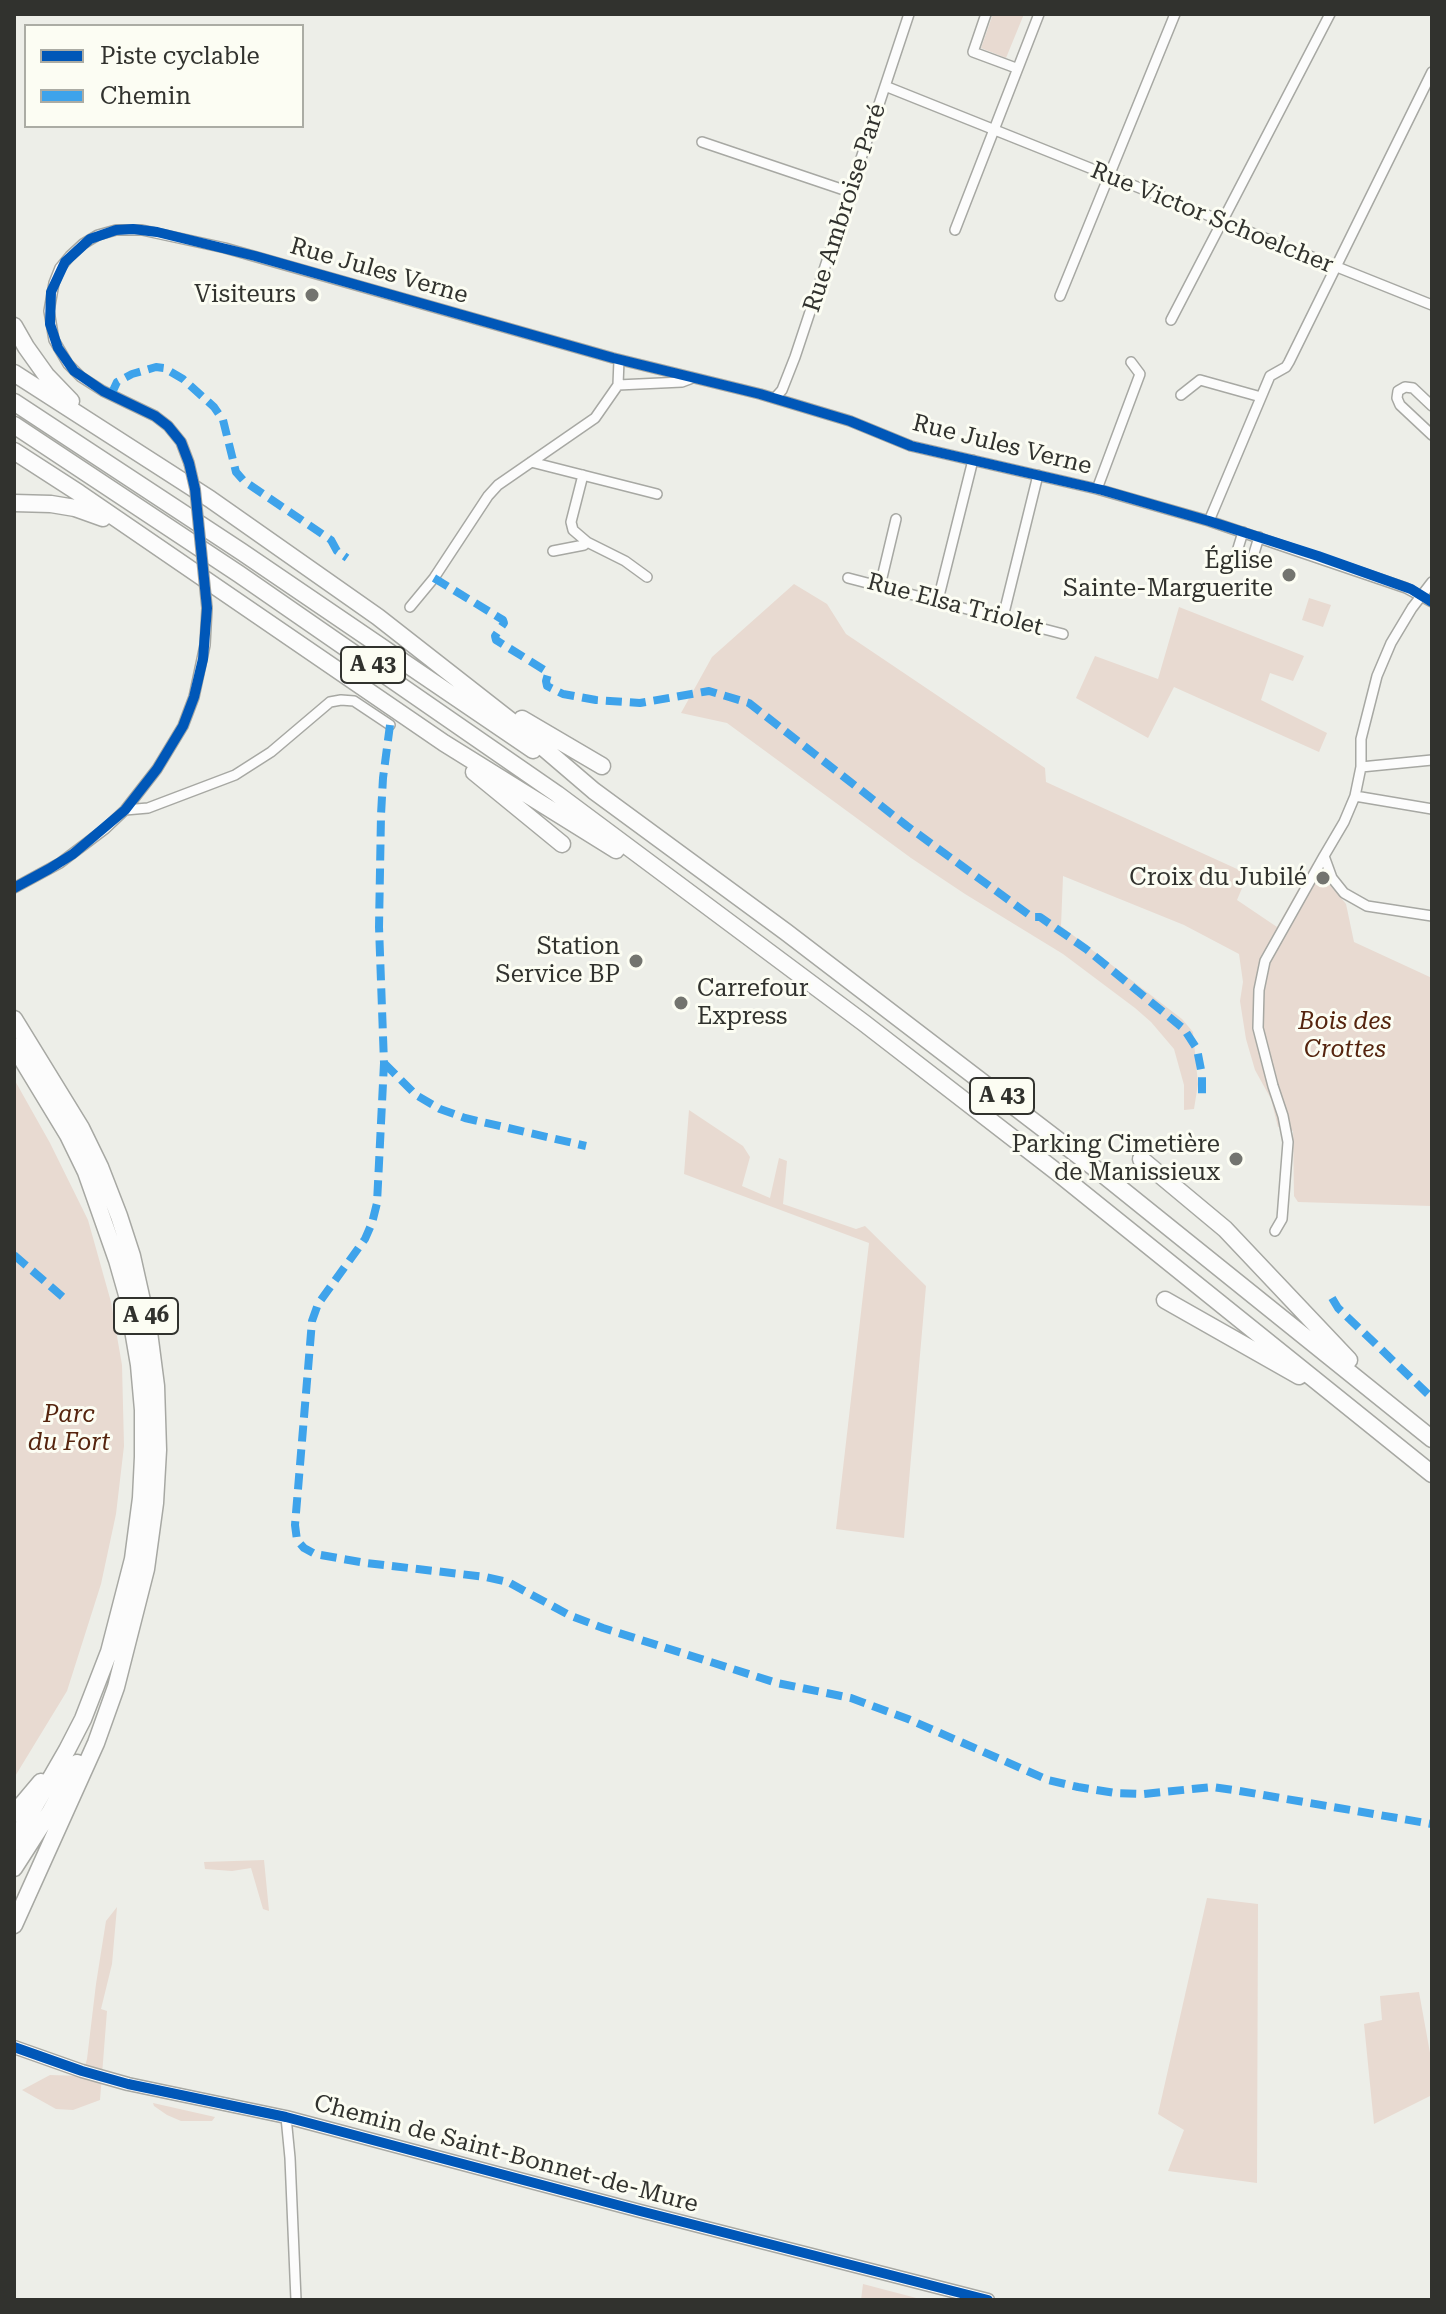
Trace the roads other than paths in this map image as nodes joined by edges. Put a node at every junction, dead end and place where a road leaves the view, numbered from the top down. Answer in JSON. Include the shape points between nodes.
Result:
{"nodes":[{"id":1,"x":909,"y":14,"type":"edge"},
{"id":2,"x":986,"y":14,"type":"edge"},
{"id":3,"x":1039,"y":14,"type":"edge"},
{"id":4,"x":1175,"y":14,"type":"edge"},
{"id":5,"x":1330,"y":14,"type":"edge"},
{"id":6,"x":1016,"y":68,"type":"junction"},
{"id":7,"x":1432,"y":72,"type":"edge"},
{"id":8,"x":885,"y":86,"type":"junction"},
{"id":9,"x":993,"y":129,"type":"junction"},
{"id":10,"x":702,"y":142,"type":"dead end"},
{"id":11,"x":1110,"y":177,"type":"junction"},
{"id":12,"x":850,"y":192,"type":"junction"},
{"id":13,"x":1223,"y":222,"type":"junction"},
{"id":14,"x":955,"y":230,"type":"dead end"},
{"id":15,"x":1335,"y":268,"type":"junction"},
{"id":16,"x":1060,"y":296,"type":"dead end"},
{"id":17,"x":1432,"y":305,"type":"edge"},
{"id":18,"x":1171,"y":320,"type":"dead end"},
{"id":19,"x":14,"y":326,"type":"edge"},
{"id":20,"x":619,"y":360,"type":"junction"},
{"id":21,"x":1131,"y":362,"type":"dead end"},
{"id":22,"x":14,"y":373,"type":"edge"},
{"id":23,"x":692,"y":378,"type":"junction"},
{"id":24,"x":618,"y":385,"type":"junction"},
{"id":25,"x":1181,"y":395,"type":"dead end"},
{"id":26,"x":1261,"y":397,"type":"junction"},
{"id":27,"x":775,"y":398,"type":"junction"},
{"id":28,"x":14,"y":402,"type":"edge"},
{"id":29,"x":1432,"y":406,"type":"edge"},
{"id":30,"x":14,"y":425,"type":"edge"},
{"id":31,"x":1432,"y":435,"type":"edge"},
{"id":32,"x":123,"y":441,"type":"junction"},
{"id":33,"x":14,"y":451,"type":"edge"},
{"id":34,"x":973,"y":460,"type":"junction"},
{"id":35,"x":531,"y":462,"type":"junction"},
{"id":36,"x":583,"y":475,"type":"junction"},
{"id":37,"x":1038,"y":475,"type":"junction"},
{"id":38,"x":1097,"y":489,"type":"junction"},
{"id":39,"x":657,"y":494,"type":"dead end"},
{"id":40,"x":14,"y":503,"type":"edge"},
{"id":41,"x":896,"y":519,"type":"dead end"},
{"id":42,"x":1209,"y":521,"type":"junction"},
{"id":43,"x":130,"y":530,"type":"junction"},
{"id":44,"x":1243,"y":532,"type":"junction"},
{"id":45,"x":1259,"y":537,"type":"junction"},
{"id":46,"x":587,"y":542,"type":"junction"},
{"id":47,"x":553,"y":551,"type":"dead end"},
{"id":48,"x":647,"y":577,"type":"dead end"},
{"id":49,"x":848,"y":578,"type":"dead end"},
{"id":50,"x":1432,"y":582,"type":"edge"},
{"id":51,"x":880,"y":586,"type":"junction"},
{"id":52,"x":1422,"y":596,"type":"junction"},
{"id":53,"x":938,"y":600,"type":"junction"},
{"id":54,"x":1432,"y":602,"type":"edge"},
{"id":55,"x":410,"y":607,"type":"dead end"},
{"id":56,"x":1003,"y":617,"type":"junction"},
{"id":57,"x":1063,"y":634,"type":"dead end"},
{"id":58,"x":469,"y":687,"type":"junction"},
{"id":59,"x":408,"y":718,"type":"junction"},
{"id":60,"x":390,"y":725,"type":"dead end"},
{"id":61,"x":1432,"y":760,"type":"edge"},
{"id":62,"x":602,"y":766,"type":"dead end"},
{"id":63,"x":1361,"y":767,"type":"junction"},
{"id":64,"x":594,"y":791,"type":"junction"},
{"id":65,"x":1355,"y":796,"type":"junction"},
{"id":66,"x":1432,"y":809,"type":"edge"},
{"id":67,"x":125,"y":810,"type":"junction"},
{"id":68,"x":562,"y":844,"type":"dead end"},
{"id":69,"x":1324,"y":856,"type":"junction"},
{"id":70,"x":14,"y":888,"type":"edge"},
{"id":71,"x":1432,"y":916,"type":"edge"},
{"id":72,"x":723,"y":918,"type":"junction"},
{"id":73,"x":14,"y":1019,"type":"edge"},
{"id":74,"x":14,"y":1046,"type":"edge"},
{"id":75,"x":1141,"y":1159,"type":"dead end"},
{"id":76,"x":1275,"y":1231,"type":"dead end"},
{"id":77,"x":1165,"y":1300,"type":"dead end"},
{"id":78,"x":1345,"y":1403,"type":"junction"},
{"id":79,"x":1398,"y":1410,"type":"junction"},
{"id":80,"x":1432,"y":1439,"type":"edge"},
{"id":81,"x":1432,"y":1474,"type":"edge"},
{"id":82,"x":129,"y":1639,"type":"junction"},
{"id":83,"x":67,"y":1750,"type":"junction"},
{"id":84,"x":14,"y":1814,"type":"edge"},
{"id":85,"x":14,"y":1842,"type":"edge"},
{"id":86,"x":14,"y":1868,"type":"edge"},
{"id":87,"x":14,"y":1925,"type":"edge"},
{"id":88,"x":14,"y":2047,"type":"edge"},
{"id":89,"x":286,"y":2117,"type":"junction"},
{"id":90,"x":296,"y":2300,"type":"edge"},
{"id":91,"x":988,"y":2300,"type":"edge"}],
"edges":[{"from":1,"to":8,"type":"street","name":"Rue Ambroise Paré"},
{"from":2,"to":6,"type":"street","via":[[973,52]]},
{"from":3,"to":6,"type":"street"},
{"from":4,"to":11,"type":"street"},
{"from":5,"to":13,"type":"street"},
{"from":6,"to":9,"type":"street"},
{"from":7,"to":15,"type":"street"},
{"from":8,"to":9,"type":"street","name":"Rue Victor Schoelcher"},
{"from":8,"to":12,"type":"street","name":"Rue Ambroise Paré"},
{"from":9,"to":11,"type":"street","name":"Rue Victor Schoelcher"},
{"from":9,"to":14,"type":"street"},
{"from":10,"to":12,"type":"street"},
{"from":11,"to":13,"type":"street","name":"Rue Victor Schoelcher"},
{"from":11,"to":16,"type":"street"},
{"from":12,"to":27,"type":"street","name":"Rue Ambroise Paré","via":[[795,357]]},
{"from":13,"to":15,"type":"street","name":"Rue Victor Schoelcher"},
{"from":13,"to":18,"type":"street"},
{"from":15,"to":17,"type":"street","name":"Rue Victor Schoelcher"},
{"from":15,"to":26,"type":"street","via":[[1289,362],[1270,376]]},
{"from":19,"to":32,"type":"highway","via":[[58,389]]},
{"from":20,"to":23,"type":"street","name":"Rue Jules Verne"},
{"from":20,"to":24,"type":"street"},
{"from":20,"to":67,"type":"street","name":"Rue Jules Verne","bridge":true,"via":[[225,248],[142,230],[98,235],[76,250],[51,292],[54,340],[81,377],[155,416],[181,442],[195,489],[207,608],[201,671],[189,712],[167,755]]},
{"from":21,"to":38,"type":"street","via":[[1140,374]]},
{"from":22,"to":32,"type":"highway"},
{"from":23,"to":24,"type":"street"},
{"from":23,"to":27,"type":"street","name":"Rue Jules Verne"},
{"from":24,"to":35,"type":"street","via":[[595,418]]},
{"from":25,"to":26,"type":"street","via":[[1200,380]]},
{"from":26,"to":42,"type":"street"},
{"from":27,"to":34,"type":"street","name":"Rue Jules Verne","via":[[911,446]]},
{"from":28,"to":64,"type":"highway","number":"A 43"},
{"from":29,"to":31,"type":"street","via":[[1413,388],[1398,391],[1400,405]]},
{"from":30,"to":72,"type":"highway","number":"A 43","via":[[389,676]]},
{"from":32,"to":58,"type":"highway","via":[[318,573]]},
{"from":33,"to":43,"type":"highway"},
{"from":34,"to":37,"type":"street","name":"Rue Jules Verne"},
{"from":34,"to":53,"type":"street"},
{"from":35,"to":36,"type":"street"},
{"from":35,"to":55,"type":"street","via":[[488,496]]},
{"from":36,"to":39,"type":"street"},
{"from":36,"to":46,"type":"street","via":[[571,522]]},
{"from":37,"to":38,"type":"street","name":"Rue Jules Verne"},
{"from":37,"to":56,"type":"street"},
{"from":38,"to":42,"type":"street","name":"Rue Jules Verne"},
{"from":40,"to":43,"type":"highway","via":[[75,508]]},
{"from":41,"to":51,"type":"street"},
{"from":42,"to":44,"type":"street","name":"Rue Jules Verne"},
{"from":43,"to":59,"type":"highway"},
{"from":44,"to":45,"type":"street","name":"Rue Jules Verne"},
{"from":44,"to":45,"type":"street","via":[[1235,558],[1251,563]]},
{"from":45,"to":52,"type":"street","name":"Rue Jules Verne"},
{"from":46,"to":47,"type":"street"},
{"from":46,"to":48,"type":"street"},
{"from":49,"to":51,"type":"street","name":"Rue Elsa Triolet"},
{"from":50,"to":52,"type":"street"},
{"from":51,"to":53,"type":"street","name":"Rue Elsa Triolet"},
{"from":52,"to":54,"type":"street","name":"Rue Jules Verne"},
{"from":52,"to":63,"type":"street","via":[[1377,676],[1361,739]]},
{"from":53,"to":56,"type":"street","name":"Rue Elsa Triolet"},
{"from":56,"to":57,"type":"street","name":"Rue Elsa Triolet"},
{"from":58,"to":62,"type":"highway"},
{"from":58,"to":64,"type":"highway"},
{"from":59,"to":68,"type":"highway"},
{"from":59,"to":72,"type":"highway"},
{"from":60,"to":67,"type":"street","via":[[354,701],[330,702],[235,775],[148,808]]},
{"from":61,"to":63,"type":"street"},
{"from":63,"to":65,"type":"street"},
{"from":64,"to":79,"type":"highway","number":"A 43","via":[[1019,1109]]},
{"from":65,"to":66,"type":"street"},
{"from":65,"to":69,"type":"street"},
{"from":67,"to":70,"type":"street","name":"Rue Jules Verne","via":[[73,854]]},
{"from":69,"to":71,"type":"street","via":[[1344,893],[1367,906]]},
{"from":69,"to":76,"type":"street","via":[[1265,961],[1259,990],[1258,1028],[1288,1142],[1282,1219]]},
{"from":72,"to":78,"type":"highway","number":"A 43","via":[[1058,1173]]},
{"from":73,"to":82,"type":"highway","number":"A 46","via":[[62,1093],[100,1167],[132,1256],[149,1332],[157,1479],[146,1569]]},
{"from":74,"to":83,"type":"highway","number":"A 46","via":[[68,1135],[106,1223],[135,1337],[143,1410],[141,1498],[126,1592],[109,1652]]},
{"from":75,"to":79,"type":"highway","via":[[1225,1229]]},
{"from":77,"to":78,"type":"highway"},
{"from":78,"to":81,"type":"highway","number":"A 43"},
{"from":79,"to":80,"type":"highway","number":"A 43"},
{"from":82,"to":86,"type":"highway","number":"A 46","via":[[86,1747]]},
{"from":82,"to":87,"type":"highway","via":[[96,1743]]},
{"from":83,"to":84,"type":"highway"},
{"from":83,"to":85,"type":"highway","number":"A 46"},
{"from":88,"to":89,"type":"street","name":"Chemin de Saint-Bonnet-de-Mure","via":[[128,2084]]},
{"from":89,"to":90,"type":"street"},
{"from":89,"to":91,"type":"street","name":"Chemin de Saint-Bonnet-de-Mure"}]}
